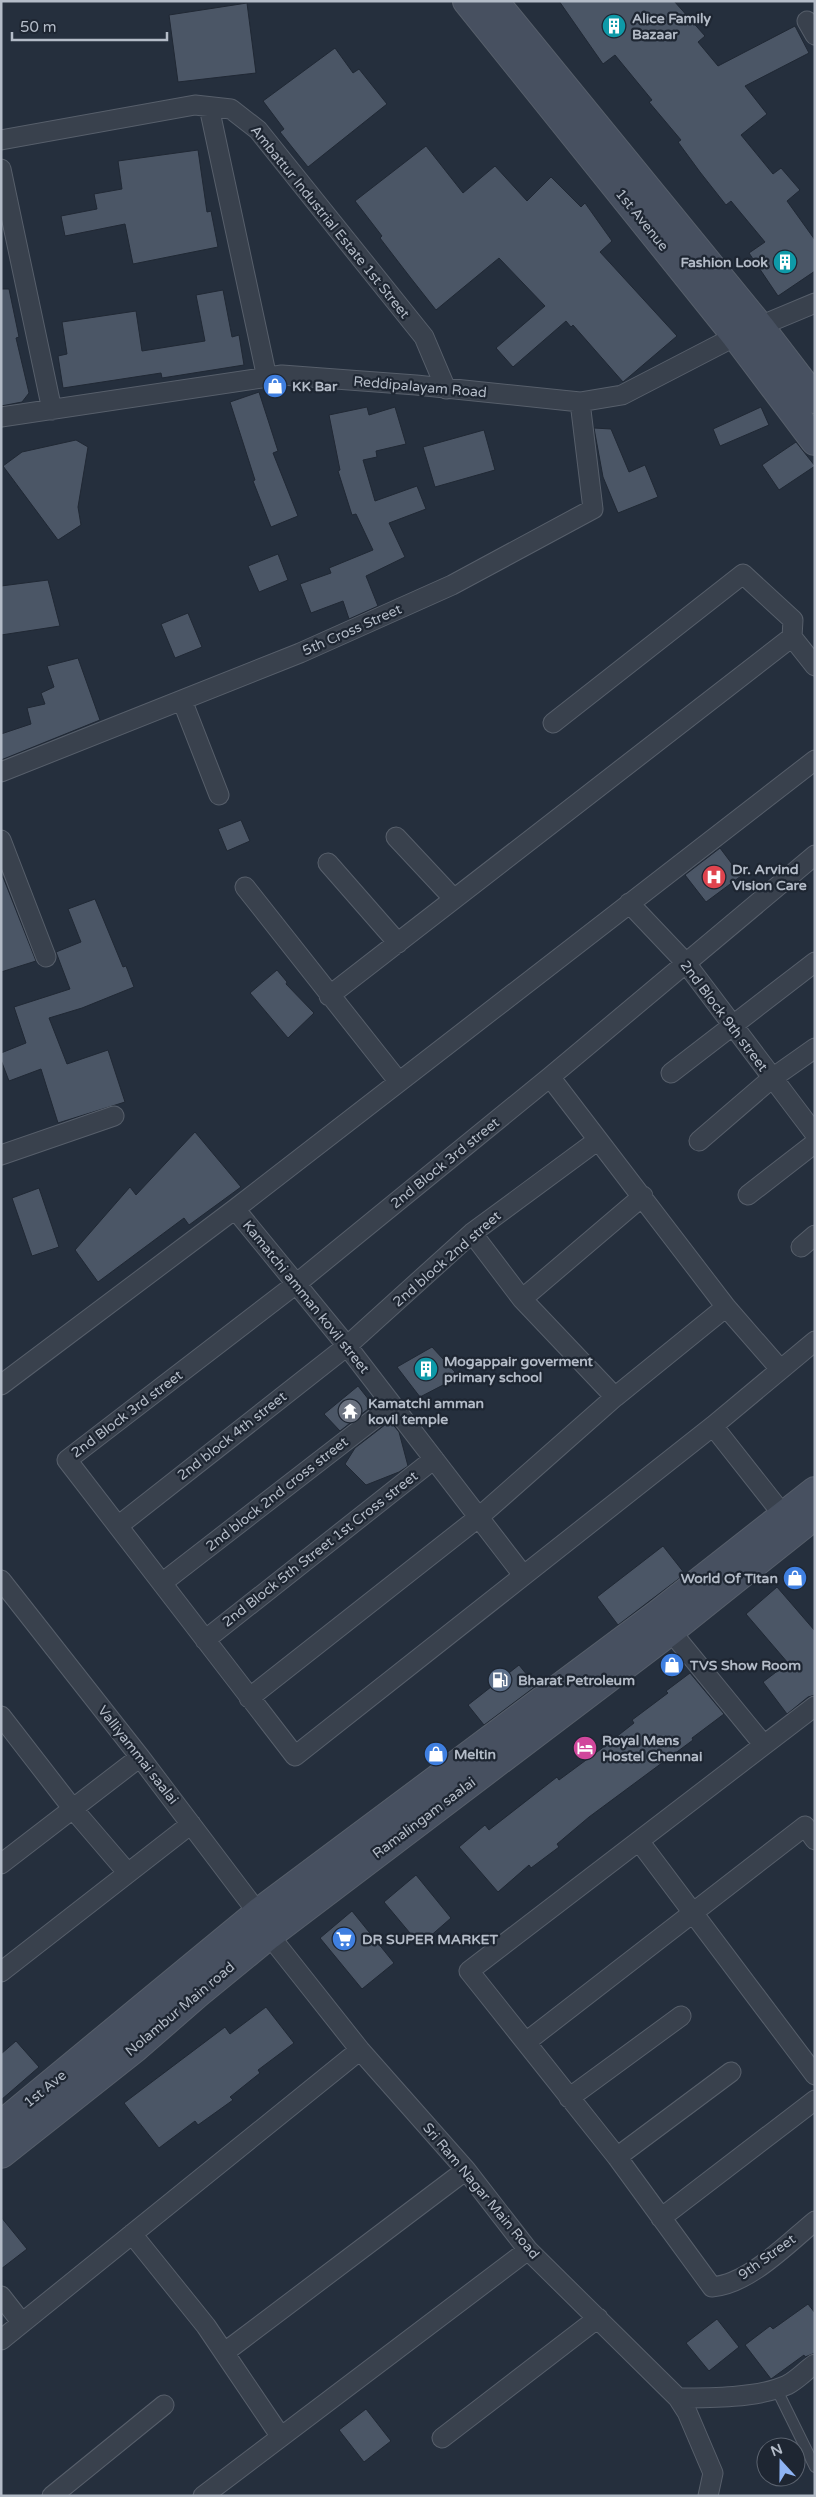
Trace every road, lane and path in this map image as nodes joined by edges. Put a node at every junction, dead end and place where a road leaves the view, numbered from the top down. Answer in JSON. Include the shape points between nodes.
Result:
{"nodes":[{"id":1,"x":467,"y":1,"type":"edge"},
{"id":2,"x":494,"y":1,"type":"edge"},
{"id":3,"x":209,"y":107,"type":"junction"},
{"id":4,"x":1,"y":140,"type":"edge"},
{"id":5,"x":1,"y":169,"type":"edge"},
{"id":6,"x":815,"y":303,"type":"edge"},
{"id":7,"x":748,"y":332,"type":"junction"},
{"id":8,"x":267,"y":378,"type":"junction"},
{"id":9,"x":446,"y":389,"type":"junction"},
{"id":10,"x":815,"y":399,"type":"edge"},
{"id":11,"x":580,"y":402,"type":"junction"},
{"id":12,"x":52,"y":410,"type":"junction"},
{"id":13,"x":1,"y":417,"type":"edge"},
{"id":14,"x":815,"y":441,"type":"edge"},
{"id":15,"x":792,"y":637,"type":"junction"},
{"id":16,"x":815,"y":666,"type":"edge"},
{"id":17,"x":182,"y":700,"type":"junction"},
{"id":18,"x":554,"y":723,"type":"dead end"},
{"id":19,"x":815,"y":760,"type":"edge"},
{"id":20,"x":1,"y":772,"type":"edge"},
{"id":21,"x":219,"y":795,"type":"dead end"},
{"id":22,"x":396,"y":837,"type":"dead end"},
{"id":23,"x":1,"y":840,"type":"edge"},
{"id":24,"x":815,"y":855,"type":"edge"},
{"id":25,"x":328,"y":863,"type":"dead end"},
{"id":26,"x":245,"y":887,"type":"dead end"},
{"id":27,"x":454,"y":899,"type":"junction"},
{"id":28,"x":629,"y":903,"type":"junction"},
{"id":29,"x":398,"y":943,"type":"junction"},
{"id":30,"x":46,"y":956,"type":"dead end"},
{"id":31,"x":685,"y":962,"type":"junction"},
{"id":32,"x":815,"y":962,"type":"edge"},
{"id":33,"x":330,"y":996,"type":"junction"},
{"id":34,"x":731,"y":1026,"type":"junction"},
{"id":35,"x":815,"y":1048,"type":"edge"},
{"id":36,"x":672,"y":1073,"type":"dead end"},
{"id":37,"x":550,"y":1077,"type":"junction"},
{"id":38,"x":771,"y":1079,"type":"junction"},
{"id":39,"x":399,"y":1082,"type":"junction"},
{"id":40,"x":114,"y":1116,"type":"dead end"},
{"id":41,"x":815,"y":1134,"type":"edge"},
{"id":42,"x":598,"y":1140,"type":"junction"},
{"id":43,"x":699,"y":1141,"type":"dead end"},
{"id":44,"x":815,"y":1143,"type":"edge"},
{"id":45,"x":1,"y":1155,"type":"edge"},
{"id":46,"x":748,"y":1195,"type":"dead end"},
{"id":47,"x":642,"y":1196,"type":"junction"},
{"id":48,"x":235,"y":1209,"type":"junction"},
{"id":49,"x":472,"y":1233,"type":"junction"},
{"id":50,"x":815,"y":1235,"type":"edge"},
{"id":51,"x":801,"y":1247,"type":"dead end"},
{"id":52,"x":296,"y":1284,"type":"junction"},
{"id":53,"x":522,"y":1300,"type":"junction"},
{"id":54,"x":726,"y":1308,"type":"junction"},
{"id":55,"x":815,"y":1341,"type":"edge"},
{"id":56,"x":347,"y":1346,"type":"junction"},
{"id":57,"x":780,"y":1369,"type":"junction"},
{"id":58,"x":1,"y":1385,"type":"edge"},
{"id":59,"x":615,"y":1397,"type":"junction"},
{"id":60,"x":392,"y":1404,"type":"junction"},
{"id":61,"x":712,"y":1426,"type":"junction"},
{"id":62,"x":434,"y":1459,"type":"junction"},
{"id":63,"x":815,"y":1491,"type":"edge"},
{"id":64,"x":479,"y":1517,"type":"junction"},
{"id":65,"x":798,"y":1520,"type":"edge"},
{"id":66,"x":118,"y":1526,"type":"junction"},
{"id":67,"x":523,"y":1576,"type":"junction"},
{"id":68,"x":1,"y":1580,"type":"edge"},
{"id":69,"x":162,"y":1583,"type":"junction"},
{"id":70,"x":664,"y":1623,"type":"junction"},
{"id":71,"x":205,"y":1640,"type":"junction"},
{"id":72,"x":249,"y":1698,"type":"junction"},
{"id":73,"x":815,"y":1706,"type":"edge"},
{"id":74,"x":1,"y":1716,"type":"edge"},
{"id":75,"x":763,"y":1744,"type":"junction"},
{"id":76,"x":140,"y":1757,"type":"junction"},
{"id":77,"x":73,"y":1808,"type":"junction"},
{"id":78,"x":191,"y":1824,"type":"junction"},
{"id":79,"x":815,"y":1840,"type":"edge"},
{"id":80,"x":639,"y":1841,"type":"junction"},
{"id":81,"x":1,"y":1864,"type":"edge"},
{"id":82,"x":127,"y":1872,"type":"junction"},
{"id":83,"x":693,"y":1913,"type":"junction"},
{"id":84,"x":263,"y":1924,"type":"junction"},
{"id":85,"x":1,"y":1972,"type":"edge"},
{"id":86,"x":681,"y":2016,"type":"dead end"},
{"id":87,"x":526,"y":2042,"type":"junction"},
{"id":88,"x":360,"y":2050,"type":"junction"},
{"id":89,"x":731,"y":2072,"type":"dead end"},
{"id":90,"x":815,"y":2074,"type":"edge"},
{"id":91,"x":569,"y":2098,"type":"junction"},
{"id":92,"x":815,"y":2100,"type":"edge"},
{"id":93,"x":1,"y":2125,"type":"edge"},
{"id":94,"x":1,"y":2154,"type":"edge"},
{"id":95,"x":617,"y":2157,"type":"junction"},
{"id":96,"x":466,"y":2170,"type":"junction"},
{"id":97,"x":661,"y":2218,"type":"junction"},
{"id":98,"x":815,"y":2221,"type":"edge"},
{"id":99,"x":132,"y":2234,"type":"junction"},
{"id":100,"x":528,"y":2250,"type":"junction"},
{"id":101,"x":1,"y":2296,"type":"edge"},
{"id":102,"x":598,"y":2318,"type":"junction"},
{"id":103,"x":22,"y":2323,"type":"junction"},
{"id":104,"x":1,"y":2340,"type":"edge"},
{"id":105,"x":226,"y":2352,"type":"junction"},
{"id":106,"x":815,"y":2364,"type":"edge"},
{"id":107,"x":776,"y":2388,"type":"junction"},
{"id":108,"x":164,"y":2405,"type":"dead end"},
{"id":109,"x":683,"y":2405,"type":"junction"},
{"id":110,"x":281,"y":2437,"type":"junction"},
{"id":111,"x":442,"y":2438,"type":"dead end"},
{"id":112,"x":815,"y":2467,"type":"edge"},
{"id":113,"x":52,"y":2496,"type":"edge"},
{"id":114,"x":203,"y":2496,"type":"edge"},
{"id":115,"x":708,"y":2496,"type":"edge"}],
"edges":[{"from":1,"to":7,"type":"main road","name":"1st Avenue"},
{"from":2,"to":7,"type":"main road","name":"1st Avenue"},
{"from":3,"to":4,"type":"street","name":"Ambattur Industrial Estate 1st Street","via":[[195,106]]},
{"from":3,"to":8,"type":"street"},
{"from":3,"to":9,"type":"street","name":"Ambattur Industrial Estate 1st Street","via":[[231,109],[258,130],[424,337]]},
{"from":5,"to":12,"type":"street"},
{"from":6,"to":7,"type":"street","name":"Reddipalayam Road"},
{"from":7,"to":10,"type":"main road","name":"1st Avenue"},
{"from":7,"to":11,"type":"street","name":"Reddipalayam Road","via":[[622,395]]},
{"from":7,"to":14,"type":"main road","name":"1st Avenue"},
{"from":8,"to":9,"type":"street","name":"Reddipalayam Road","via":[[282,375]]},
{"from":8,"to":12,"type":"street","name":"Reddipalayam Road"},
{"from":9,"to":11,"type":"street","name":"Reddipalayam Road"},
{"from":11,"to":17,"type":"street","name":"5th Cross Street","via":[[593,510],[452,585],[300,653]]},
{"from":12,"to":13,"type":"street","name":"Reddipalayam Road"},
{"from":15,"to":16,"type":"street"},
{"from":15,"to":18,"type":"street","via":[[793,620],[743,574]]},
{"from":15,"to":27,"type":"street"},
{"from":17,"to":20,"type":"street","name":"5th Cross Street"},
{"from":17,"to":21,"type":"street"},
{"from":19,"to":28,"type":"street"},
{"from":22,"to":27,"type":"street"},
{"from":23,"to":30,"type":"street"},
{"from":24,"to":31,"type":"street","name":"2nd Block 3rd street"},
{"from":25,"to":29,"type":"street"},
{"from":26,"to":33,"type":"street"},
{"from":27,"to":29,"type":"street"},
{"from":28,"to":31,"type":"street","name":"2nd Block 9th street"},
{"from":28,"to":39,"type":"street"},
{"from":29,"to":33,"type":"street"},
{"from":31,"to":34,"type":"street","name":"2nd Block 9th street"},
{"from":31,"to":37,"type":"street","name":"2nd Block 3rd street"},
{"from":32,"to":34,"type":"street"},
{"from":33,"to":39,"type":"street"},
{"from":34,"to":36,"type":"street"},
{"from":34,"to":38,"type":"street","name":"2nd Block 9th street"},
{"from":35,"to":38,"type":"street"},
{"from":37,"to":42,"type":"street"},
{"from":37,"to":52,"type":"street","name":"2nd Block 3rd street"},
{"from":38,"to":41,"type":"street","name":"2nd Block 9th street"},
{"from":38,"to":43,"type":"street"},
{"from":39,"to":48,"type":"street"},
{"from":40,"to":45,"type":"street"},
{"from":42,"to":47,"type":"street"},
{"from":42,"to":49,"type":"street","name":"2nd block 2nd street"},
{"from":44,"to":46,"type":"street"},
{"from":47,"to":53,"type":"street"},
{"from":47,"to":54,"type":"street"},
{"from":48,"to":52,"type":"street","name":"Kamatchi amman kovil street"},
{"from":48,"to":58,"type":"street"},
{"from":49,"to":53,"type":"street"},
{"from":49,"to":56,"type":"street","name":"2nd block 2nd street"},
{"from":50,"to":51,"type":"street"},
{"from":52,"to":56,"type":"street","name":"Kamatchi amman kovil street"},
{"from":52,"to":66,"type":"street","name":"2nd Block 3rd street","via":[[67,1460]]},
{"from":53,"to":59,"type":"street"},
{"from":54,"to":57,"type":"street"},
{"from":54,"to":59,"type":"street"},
{"from":55,"to":57,"type":"street"},
{"from":56,"to":60,"type":"street","name":"Kamatchi amman kovil street"},
{"from":56,"to":66,"type":"street","name":"2nd block 4th street"},
{"from":57,"to":61,"type":"street"},
{"from":59,"to":64,"type":"street"},
{"from":60,"to":62,"type":"street","name":"Kamatchi amman kovil street"},
{"from":60,"to":69,"type":"street","name":"2nd block 2nd cross street"},
{"from":61,"to":65,"type":"street"},
{"from":61,"to":67,"type":"street"},
{"from":62,"to":64,"type":"street","name":"Kamatchi amman kovil street"},
{"from":62,"to":71,"type":"street","name":"2nd Block 5th Street 1st Cross street"},
{"from":63,"to":65,"type":"main road","name":"Ramalingam saalai"},
{"from":64,"to":67,"type":"street","name":"Kamatchi amman kovil street"},
{"from":64,"to":72,"type":"street"},
{"from":65,"to":70,"type":"main road","name":"Ramalingam saalai"},
{"from":66,"to":69,"type":"street"},
{"from":67,"to":72,"type":"street","via":[[295,1756]]},
{"from":68,"to":76,"type":"street","name":"Valliyammai saalai"},
{"from":69,"to":71,"type":"street"},
{"from":70,"to":75,"type":"street"},
{"from":70,"to":84,"type":"main road","name":"Ramalingam saalai"},
{"from":71,"to":72,"type":"street"},
{"from":73,"to":75,"type":"street"},
{"from":74,"to":77,"type":"street"},
{"from":75,"to":80,"type":"street"},
{"from":76,"to":77,"type":"street"},
{"from":76,"to":78,"type":"street","name":"Valliyammai saalai"},
{"from":77,"to":81,"type":"street"},
{"from":77,"to":82,"type":"street"},
{"from":78,"to":82,"type":"street"},
{"from":78,"to":84,"type":"street","name":"Valliyammai saalai"},
{"from":79,"to":83,"type":"street","via":[[805,1826]]},
{"from":80,"to":83,"type":"street"},
{"from":80,"to":87,"type":"street","via":[[469,1971]]},
{"from":82,"to":85,"type":"street"},
{"from":83,"to":87,"type":"street"},
{"from":83,"to":90,"type":"street"},
{"from":84,"to":88,"type":"street","name":"Sri Ram Nagar Main Road"},
{"from":84,"to":93,"type":"main road","name":"1st Ave","via":[[88,2053]]},
{"from":84,"to":94,"type":"main road","name":"Nolambur Main road","via":[[90,2083]]},
{"from":86,"to":91,"type":"street"},
{"from":87,"to":91,"type":"street"},
{"from":88,"to":96,"type":"street","name":"Sri Ram Nagar Main Road"},
{"from":88,"to":99,"type":"street"},
{"from":89,"to":95,"type":"street"},
{"from":91,"to":95,"type":"street"},
{"from":92,"to":97,"type":"street"},
{"from":95,"to":97,"type":"street"},
{"from":96,"to":100,"type":"street","name":"Sri Ram Nagar Main Road"},
{"from":96,"to":105,"type":"street"},
{"from":97,"to":98,"type":"street","name":"9th Street","via":[[712,2287],[726,2286],[747,2275]]},
{"from":99,"to":103,"type":"street"},
{"from":99,"to":105,"type":"street"},
{"from":100,"to":102,"type":"street","name":"Sri Ram Nagar Main Road"},
{"from":100,"to":110,"type":"street"},
{"from":101,"to":103,"type":"street"},
{"from":102,"to":109,"type":"street","name":"Sri Ram Nagar Main Road"},
{"from":102,"to":111,"type":"street"},
{"from":103,"to":104,"type":"street"},
{"from":105,"to":110,"type":"street"},
{"from":106,"to":107,"type":"street","via":[[788,2384]]},
{"from":107,"to":109,"type":"street"},
{"from":107,"to":112,"type":"lane"},
{"from":108,"to":113,"type":"street"},
{"from":109,"to":115,"type":"street","name":"Sri Ram Nagar Main Road","via":[[713,2473]]},
{"from":110,"to":114,"type":"street"}]}
